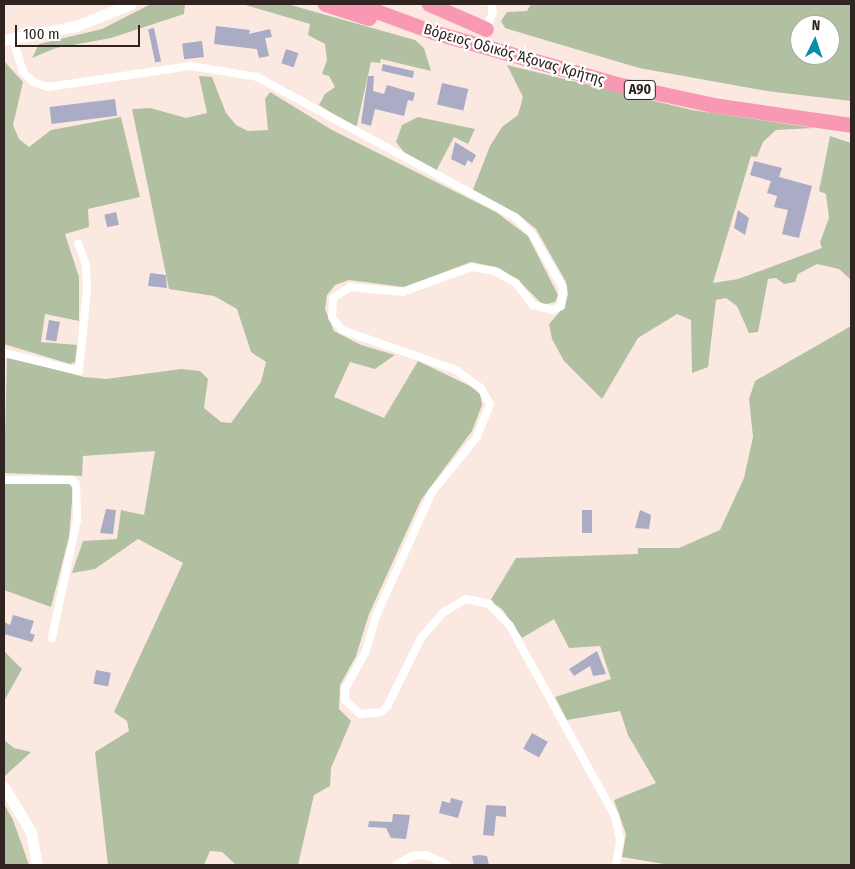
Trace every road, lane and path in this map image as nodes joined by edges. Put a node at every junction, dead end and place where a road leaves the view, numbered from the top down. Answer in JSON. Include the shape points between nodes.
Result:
{"nodes":[{"id":1,"x":131,"y":4,"type":"edge"},
{"id":2,"x":325,"y":4,"type":"edge"},
{"id":3,"x":357,"y":4,"type":"edge"},
{"id":4,"x":429,"y":4,"type":"edge"},
{"id":5,"x":491,"y":4,"type":"edge"},
{"id":6,"x":486,"y":29,"type":"joint"},
{"id":7,"x":433,"y":32,"type":"junction"},
{"id":8,"x":8,"y":40,"type":"edge"},
{"id":9,"x":851,"y":124,"type":"edge"},
{"id":10,"x":78,"y":243,"type":"dead end"},
{"id":11,"x":4,"y":353,"type":"edge"},
{"id":12,"x":4,"y":480,"type":"edge"},
{"id":13,"x":52,"y":638,"type":"dead end"},
{"id":14,"x":4,"y":787,"type":"edge"},
{"id":15,"x":37,"y":865,"type":"edge"},
{"id":16,"x":396,"y":865,"type":"edge"},
{"id":17,"x":447,"y":865,"type":"edge"},
{"id":18,"x":616,"y":865,"type":"edge"}],
"edges":[{"from":1,"to":8,"type":"main road","via":[[95,20]]},
{"from":2,"to":7,"type":"highway","via":[[409,30]]},
{"from":3,"to":7,"type":"highway","name":"Βόρειος Οδικός Άξονας Κρήτης","number":"Α90"},
{"from":4,"to":6,"type":"highway"},
{"from":5,"to":6,"type":"street","via":[[493,12]]},
{"from":7,"to":9,"type":"highway","name":"Βόρειος Οδικός Άξονας Κρήτης","number":"Α90","via":[[664,96]]},
{"from":8,"to":18,"type":"street","via":[[23,72],[33,82],[48,87],[190,66],[257,77],[515,217],[532,234],[563,288],[561,306],[553,310],[533,305],[516,283],[494,271],[472,267],[403,292],[350,287],[333,298],[332,317],[342,330],[456,370],[481,388],[490,404],[477,437],[432,492],[376,616],[366,651],[345,689],[345,700],[360,714],[380,712],[391,700],[421,638],[444,612],[466,599],[489,604],[510,626],[615,816],[620,840]]},
{"from":10,"to":11,"type":"street","via":[[86,265],[87,289],[79,371]]},
{"from":12,"to":13,"type":"street","via":[[72,480],[76,484],[77,520]]},
{"from":14,"to":15,"type":"main road","via":[[30,832]]},
{"from":16,"to":17,"type":"street","via":[[412,856],[426,855]]}]}
